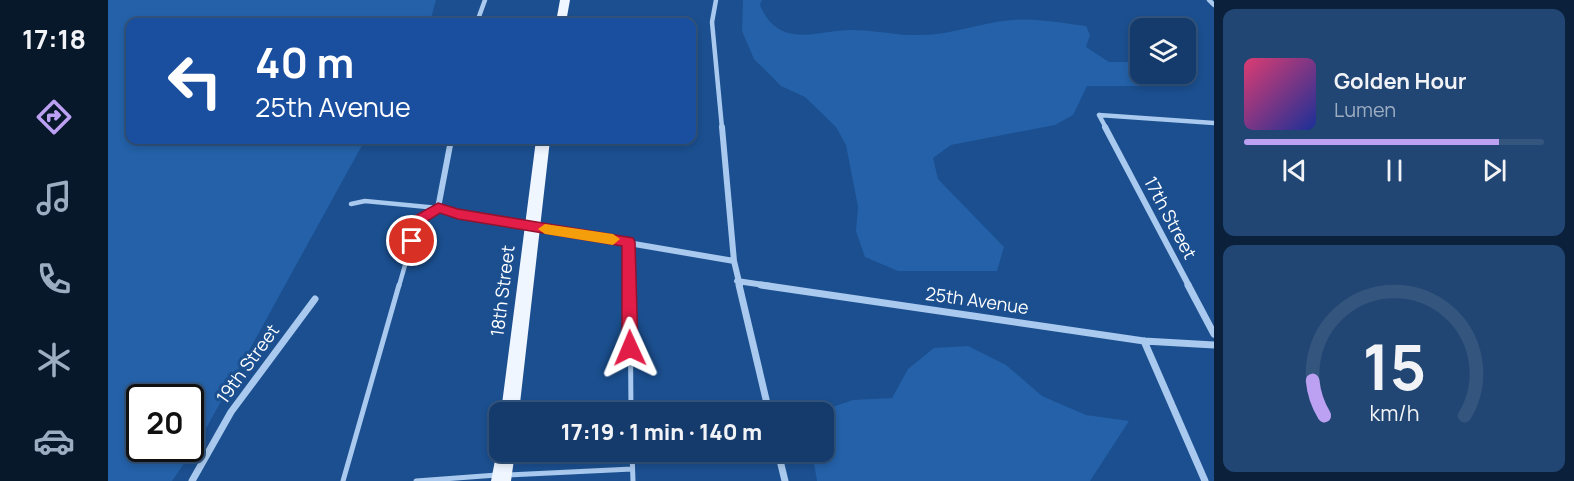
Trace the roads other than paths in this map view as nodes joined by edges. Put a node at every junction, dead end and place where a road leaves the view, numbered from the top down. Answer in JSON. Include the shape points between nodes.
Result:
{"nodes":[{"id":1,"x":485,"y":0,"type":"edge"},
{"id":2,"x":565,"y":0,"type":"edge"},
{"id":3,"x":716,"y":0,"type":"edge"},
{"id":4,"x":1209,"y":0,"type":"edge"},
{"id":5,"x":1214,"y":6,"type":"edge"},
{"id":6,"x":478,"y":18,"type":"edge"},
{"id":7,"x":562,"y":18,"type":"edge"},
{"id":8,"x":1214,"y":123,"type":"edge"},
{"id":9,"x":450,"y":144,"type":"edge"},
{"id":10,"x":542,"y":144,"type":"edge"},
{"id":11,"x":351,"y":204,"type":"dead end"},
{"id":12,"x":438,"y":208,"type":"junction"},
{"id":13,"x":532,"y":227,"type":"junction"},
{"id":14,"x":629,"y":242,"type":"junction"},
{"id":15,"x":734,"y":261,"type":"junction"},
{"id":16,"x":737,"y":281,"type":"junction"},
{"id":17,"x":315,"y":299,"type":"dead end"},
{"id":18,"x":1214,"y":334,"type":"edge"},
{"id":19,"x":1144,"y":341,"type":"junction"},
{"id":20,"x":1214,"y":345,"type":"edge"},
{"id":21,"x":511,"y":402,"type":"edge"},
{"id":22,"x":631,"y":402,"type":"edge"},
{"id":23,"x":767,"y":402,"type":"edge"},
{"id":24,"x":504,"y":462,"type":"edge"},
{"id":25,"x":632,"y":462,"type":"edge"},
{"id":26,"x":780,"y":462,"type":"edge"},
{"id":27,"x":632,"y":469,"type":"junction"},
{"id":28,"x":502,"y":478,"type":"edge"},
{"id":29,"x":192,"y":481,"type":"edge"},
{"id":30,"x":344,"y":481,"type":"edge"},
{"id":31,"x":416,"y":481,"type":"edge"},
{"id":32,"x":633,"y":481,"type":"edge"},
{"id":33,"x":785,"y":481,"type":"edge"},
{"id":34,"x":1206,"y":481,"type":"edge"}],
"edges":[{"from":1,"to":6,"type":"street"},
{"from":2,"to":7,"type":"main road"},
{"from":3,"to":15,"type":"street","via":[[712,22]]},
{"from":4,"to":5,"type":"street"},
{"from":8,"to":18,"type":"street","name":"17th Street","via":[[1099,115]]},
{"from":9,"to":12,"type":"street"},
{"from":10,"to":13,"type":"main road","name":"18th Street"},
{"from":11,"to":12,"type":"lane","via":[[365,201]]},
{"from":12,"to":13,"type":"street"},
{"from":12,"to":30,"type":"lane","via":[[418,220]]},
{"from":13,"to":14,"type":"street"},
{"from":13,"to":21,"type":"main road","name":"18th Street"},
{"from":14,"to":15,"type":"street"},
{"from":14,"to":22,"type":"lane"},
{"from":15,"to":16,"type":"street"},
{"from":16,"to":19,"type":"street","name":"25th Avenue"},
{"from":16,"to":23,"type":"street"},
{"from":17,"to":29,"type":"street","name":"19th Street","via":[[231,412]]},
{"from":19,"to":20,"type":"street","name":"25th Avenue"},
{"from":19,"to":34,"type":"street"},
{"from":24,"to":28,"type":"main road"},
{"from":25,"to":27,"type":"lane"},
{"from":26,"to":33,"type":"street"},
{"from":27,"to":28,"type":"lane"},
{"from":27,"to":32,"type":"lane"},
{"from":28,"to":31,"type":"lane"}]}
